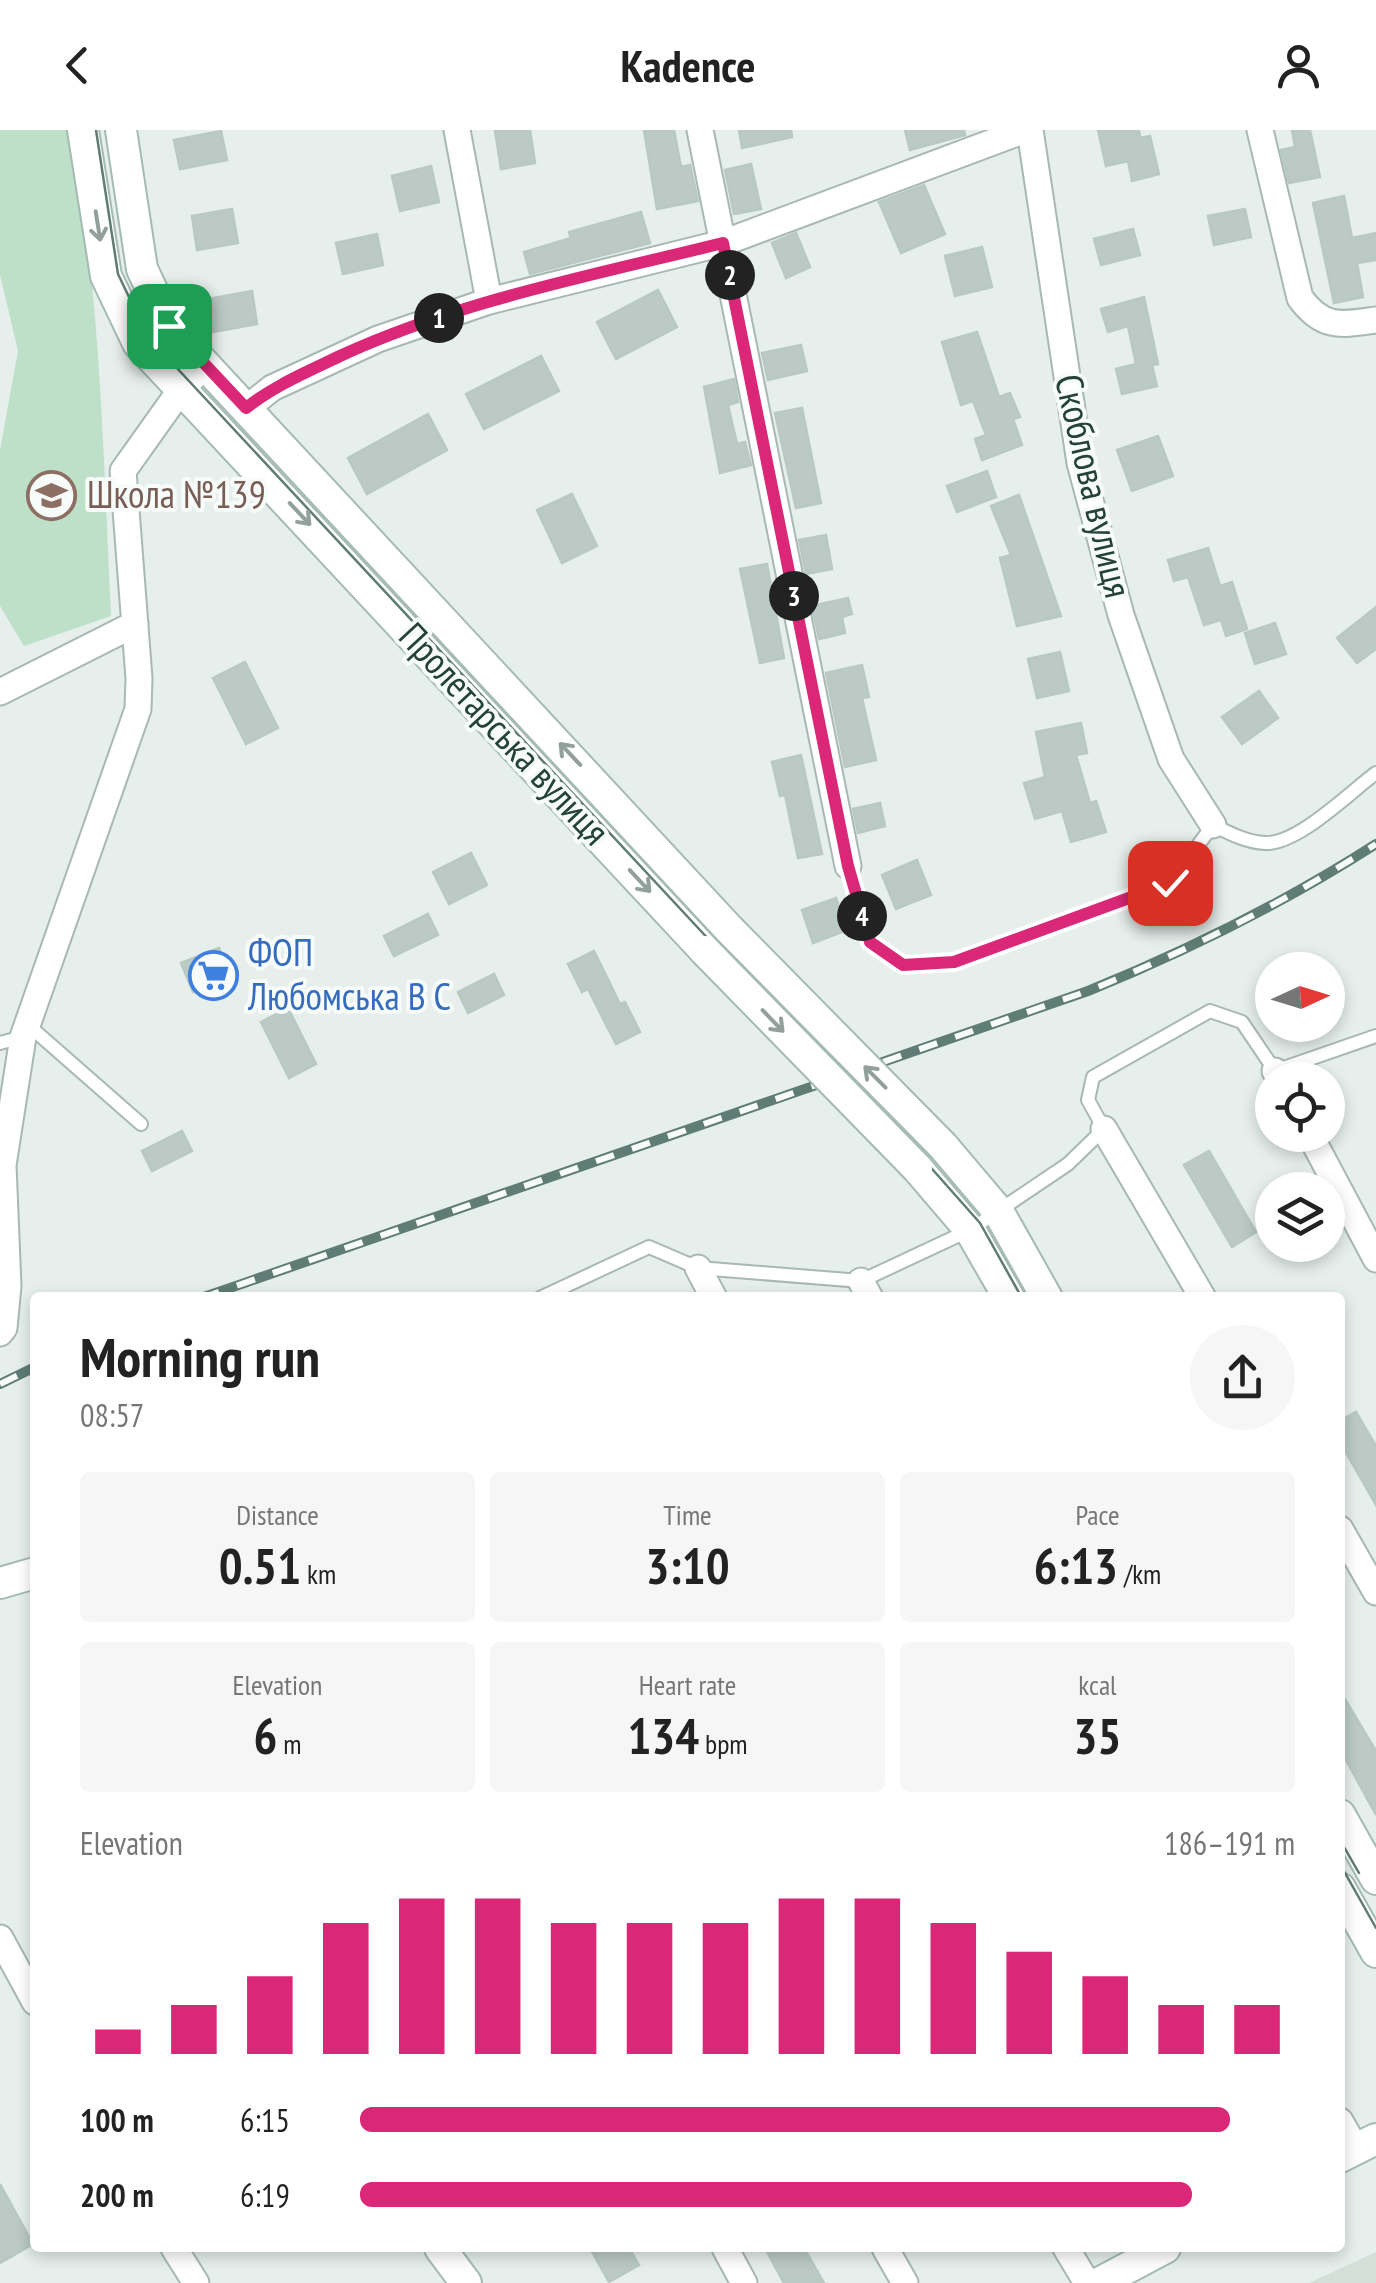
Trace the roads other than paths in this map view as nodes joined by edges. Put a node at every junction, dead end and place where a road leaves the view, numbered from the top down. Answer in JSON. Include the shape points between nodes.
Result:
{"nodes":[{"id":1,"x":83,"y":130,"type":"edge"},
{"id":2,"x":121,"y":130,"type":"edge"},
{"id":3,"x":457,"y":130,"type":"edge"},
{"id":4,"x":700,"y":130,"type":"edge"},
{"id":5,"x":1027,"y":130,"type":"edge"},
{"id":6,"x":1260,"y":130,"type":"edge"},
{"id":7,"x":723,"y":243,"type":"junction"},
{"id":8,"x":489,"y":301,"type":"junction"},
{"id":9,"x":1376,"y":320,"type":"edge"},
{"id":10,"x":205,"y":366,"type":"junction"},
{"id":11,"x":182,"y":388,"type":"junction"},
{"id":12,"x":246,"y":408,"type":"junction"},
{"id":13,"x":135,"y":624,"type":"junction"},
{"id":14,"x":0,"y":692,"type":"edge"},
{"id":15,"x":1376,"y":773,"type":"edge"},
{"id":16,"x":1213,"y":825,"type":"junction"},
{"id":17,"x":848,"y":866,"type":"joint"},
{"id":18,"x":17,"y":1035,"type":"edge"},
{"id":19,"x":1376,"y":1036,"type":"edge"},
{"id":20,"x":1269,"y":1062,"type":"edge"},
{"id":21,"x":1312,"y":1062,"type":"edge"},
{"id":22,"x":141,"y":1124,"type":"dead end"},
{"id":23,"x":1104,"y":1129,"type":"junction"},
{"id":24,"x":1319,"y":1152,"type":"edge"},
{"id":25,"x":998,"y":1211,"type":"junction"},
{"id":26,"x":2,"y":1226,"type":"edge"},
{"id":27,"x":970,"y":1230,"type":"junction"},
{"id":28,"x":1376,"y":1259,"type":"edge"},
{"id":29,"x":698,"y":1268,"type":"junction"},
{"id":30,"x":866,"y":1289,"type":"edge"},
{"id":31,"x":553,"y":1292,"type":"edge"},
{"id":32,"x":711,"y":1292,"type":"edge"},
{"id":33,"x":1005,"y":1292,"type":"edge"},
{"id":34,"x":1044,"y":1292,"type":"edge"},
{"id":35,"x":1199,"y":1292,"type":"edge"},
{"id":36,"x":0,"y":1334,"type":"edge"},
{"id":37,"x":1376,"y":1538,"type":"edge"},
{"id":38,"x":1345,"y":1547,"type":"edge"},
{"id":39,"x":1345,"y":1548,"type":"edge"},
{"id":40,"x":30,"y":1574,"type":"edge"},
{"id":41,"x":0,"y":1583,"type":"edge"},
{"id":42,"x":1376,"y":1592,"type":"edge"},
{"id":43,"x":1345,"y":1824,"type":"edge"},
{"id":44,"x":1376,"y":1879,"type":"edge"},
{"id":45,"x":1345,"y":1897,"type":"edge"},
{"id":46,"x":0,"y":1938,"type":"edge"},
{"id":47,"x":1376,"y":1952,"type":"edge"},
{"id":48,"x":30,"y":1993,"type":"edge"},
{"id":49,"x":177,"y":2252,"type":"edge"},
{"id":50,"x":443,"y":2252,"type":"edge"},
{"id":51,"x":726,"y":2252,"type":"edge"},
{"id":52,"x":888,"y":2252,"type":"edge"},
{"id":53,"x":1068,"y":2252,"type":"edge"},
{"id":54,"x":1157,"y":2252,"type":"edge"},
{"id":55,"x":196,"y":2283,"type":"edge"},
{"id":56,"x":466,"y":2283,"type":"edge"},
{"id":57,"x":744,"y":2283,"type":"edge"},
{"id":58,"x":905,"y":2283,"type":"edge"},
{"id":59,"x":1087,"y":2283,"type":"edge"},
{"id":60,"x":1099,"y":2283,"type":"edge"}],
"edges":[{"from":1,"to":11,"type":"main road","name":"Пролетарська вулиця","one_way":true,"via":[[106,276],[138,343]]},
{"from":2,"to":10,"type":"main road","name":"Пролетарська вулиця","via":[[142,269],[169,326]]},
{"from":3,"to":8,"type":"street"},
{"from":4,"to":7,"type":"street"},
{"from":5,"to":7,"type":"street"},
{"from":5,"to":16,"type":"street","name":"Скоблова вулиця","via":[[1080,464],[1170,760]]},
{"from":6,"to":9,"type":"street","via":[[1300,298],[1314,317],[1330,322]]},
{"from":7,"to":8,"type":"street"},
{"from":7,"to":17,"type":"street"},
{"from":8,"to":12,"type":"street","via":[[378,339],[272,388]]},
{"from":10,"to":11,"type":"street"},
{"from":10,"to":12,"type":"main road","name":"Пролетарська вулиця"},
{"from":11,"to":13,"type":"street","via":[[123,471]]},
{"from":11,"to":27,"type":"main road","name":"Пролетарська вулиця","one_way":true,"bridge":true},
{"from":25,"to":12,"type":"main road","name":"Пролетарська вулиця","one_way":true,"bridge":true,"via":[[944,1146],[730,930]]},
{"from":13,"to":14,"type":"street"},
{"from":13,"to":18,"type":"street","via":[[138,709]]},
{"from":15,"to":16,"type":"lane","via":[[1286,842],[1264,844]]},
{"from":16,"to":17,"type":"lane","via":[[1170,883],[954,962],[903,965],[870,942]]},
{"from":18,"to":22,"type":"lane"},
{"from":18,"to":26,"type":"street"},
{"from":19,"to":21,"type":"lane"},
{"from":20,"to":23,"type":"lane","via":[[1242,1022],[1210,1011],[1093,1076],[1088,1100]]},
{"from":23,"to":25,"type":"lane","via":[[1068,1164]]},
{"from":23,"to":35,"type":"street"},
{"from":24,"to":28,"type":"street"},
{"from":25,"to":27,"type":"lane"},
{"from":25,"to":34,"type":"main road","name":"Пролетарська вулиця"},
{"from":26,"to":36,"type":"street","via":[[8,1286]]},
{"from":27,"to":30,"type":"lane"},
{"from":27,"to":33,"type":"main road","name":"Пролетарська вулиця"},
{"from":29,"to":30,"type":"lane"},
{"from":29,"to":31,"type":"lane","via":[[649,1248]]},
{"from":29,"to":32,"type":"street"},
{"from":37,"to":38,"type":"street"},
{"from":39,"to":42,"type":"street"},
{"from":40,"to":41,"type":"main road"},
{"from":43,"to":44,"type":"main road"},
{"from":45,"to":47,"type":"main road"},
{"from":46,"to":48,"type":"street"},
{"from":49,"to":55,"type":"street"},
{"from":50,"to":56,"type":"main road"},
{"from":51,"to":57,"type":"street"},
{"from":52,"to":58,"type":"street"},
{"from":53,"to":59,"type":"street"},
{"from":54,"to":60,"type":"main road"}]}
